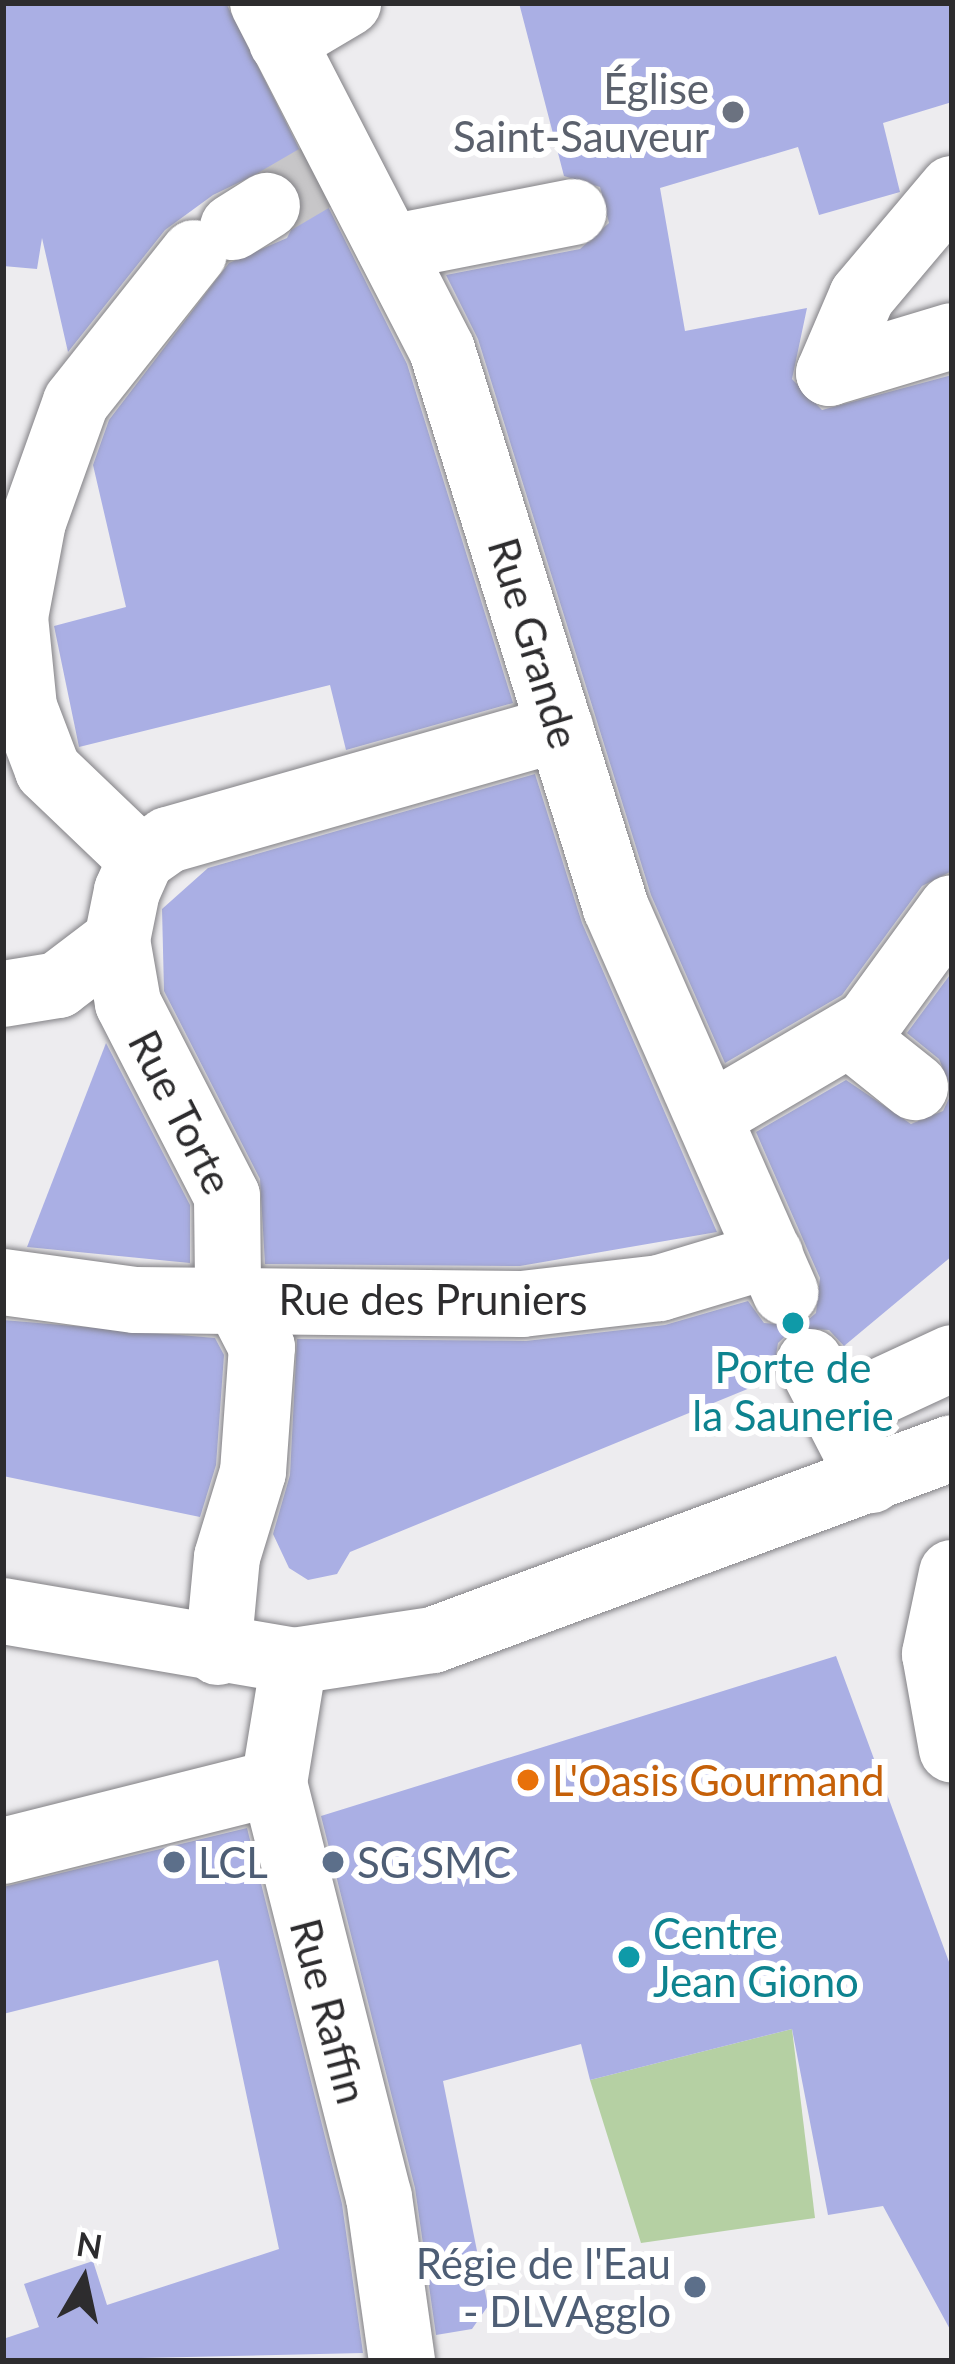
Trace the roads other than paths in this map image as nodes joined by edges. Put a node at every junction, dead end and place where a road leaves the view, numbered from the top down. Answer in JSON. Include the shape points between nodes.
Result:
{"nodes":[{"id":1,"x":347,"y":3,"type":"edge"},
{"id":2,"x":272,"y":22,"type":"edge"},
{"id":3,"x":952,"y":189,"type":"edge"},
{"id":4,"x":573,"y":212,"type":"dead end"},
{"id":5,"x":232,"y":229,"type":"tunnel mouth"},
{"id":6,"x":390,"y":248,"type":"junction"},
{"id":7,"x":952,"y":337,"type":"edge"},
{"id":8,"x":560,"y":728,"type":"junction"},
{"id":9,"x":141,"y":859,"type":"junction"},
{"id":10,"x":952,"y":908,"type":"edge"},
{"id":11,"x":117,"y":940,"type":"junction"},
{"id":12,"x":3,"y":994,"type":"edge"},
{"id":13,"x":851,"y":1036,"type":"junction"},
{"id":14,"x":915,"y":1088,"type":"dead end"},
{"id":15,"x":711,"y":1115,"type":"junction"},
{"id":16,"x":777,"y":1273,"type":"joint"},
{"id":17,"x":3,"y":1282,"type":"edge"},
{"id":18,"x":233,"y":1298,"type":"junction"},
{"id":19,"x":952,"y":1358,"type":"edge"},
{"id":20,"x":952,"y":1448,"type":"edge"},
{"id":21,"x":871,"y":1480,"type":"junction"},
{"id":22,"x":952,"y":1573,"type":"edge"},
{"id":23,"x":3,"y":1611,"type":"edge"},
{"id":24,"x":218,"y":1652,"type":"junction"},
{"id":25,"x":294,"y":1661,"type":"junction"},
{"id":26,"x":946,"y":1729,"type":"edge"},
{"id":27,"x":274,"y":1783,"type":"junction"},
{"id":28,"x":3,"y":1851,"type":"edge"},
{"id":29,"x":402,"y":2361,"type":"edge"}],
"edges":[{"from":1,"to":2,"type":"street"},
{"from":2,"to":6,"type":"street","name":"Rue Grande","via":[[334,168]]},
{"from":3,"to":7,"type":"street","via":[[862,296],[829,373]]},
{"from":4,"to":6,"type":"street"},
{"from":5,"to":9,"type":"street","via":[[91,379],[41,494],[15,617],[23,706],[59,789]]},
{"from":6,"to":8,"type":"street","name":"Rue Grande","via":[[442,350]]},
{"from":8,"to":9,"type":"street","via":[[221,823]]},
{"from":8,"to":15,"type":"street","name":"Rue Grande","via":[[616,908]]},
{"from":9,"to":11,"type":"street","name":"Rue Torte"},
{"from":10,"to":13,"type":"street","via":[[903,985]]},
{"from":11,"to":12,"type":"street","via":[[58,986]]},
{"from":11,"to":18,"type":"street","name":"Rue Torte","via":[[128,1003],[227,1196]]},
{"from":13,"to":14,"type":"street"},
{"from":13,"to":15,"type":"street"},
{"from":15,"to":16,"type":"street","name":"Rue Grande"},
{"from":16,"to":18,"type":"street","name":"Rue des Pruniers","via":[[594,1301]]},
{"from":17,"to":18,"type":"street","name":"Rue des Pruniers","via":[[91,1297]]},
{"from":18,"to":24,"type":"street","name":"Rue Torte","via":[[260,1335],[264,1393]]},
{"from":19,"to":21,"type":"street","via":[[824,1387]]},
{"from":20,"to":21,"type":"street"},
{"from":21,"to":25,"type":"street","via":[[687,1554],[433,1640]]},
{"from":22,"to":26,"type":"street","via":[[936,1627]]},
{"from":23,"to":24,"type":"street"},
{"from":24,"to":25,"type":"street"},
{"from":25,"to":27,"type":"street","name":"Rue Raffin"},
{"from":27,"to":28,"type":"street"},
{"from":27,"to":29,"type":"street","name":"Rue Raffin","via":[[379,2197]]}]}
